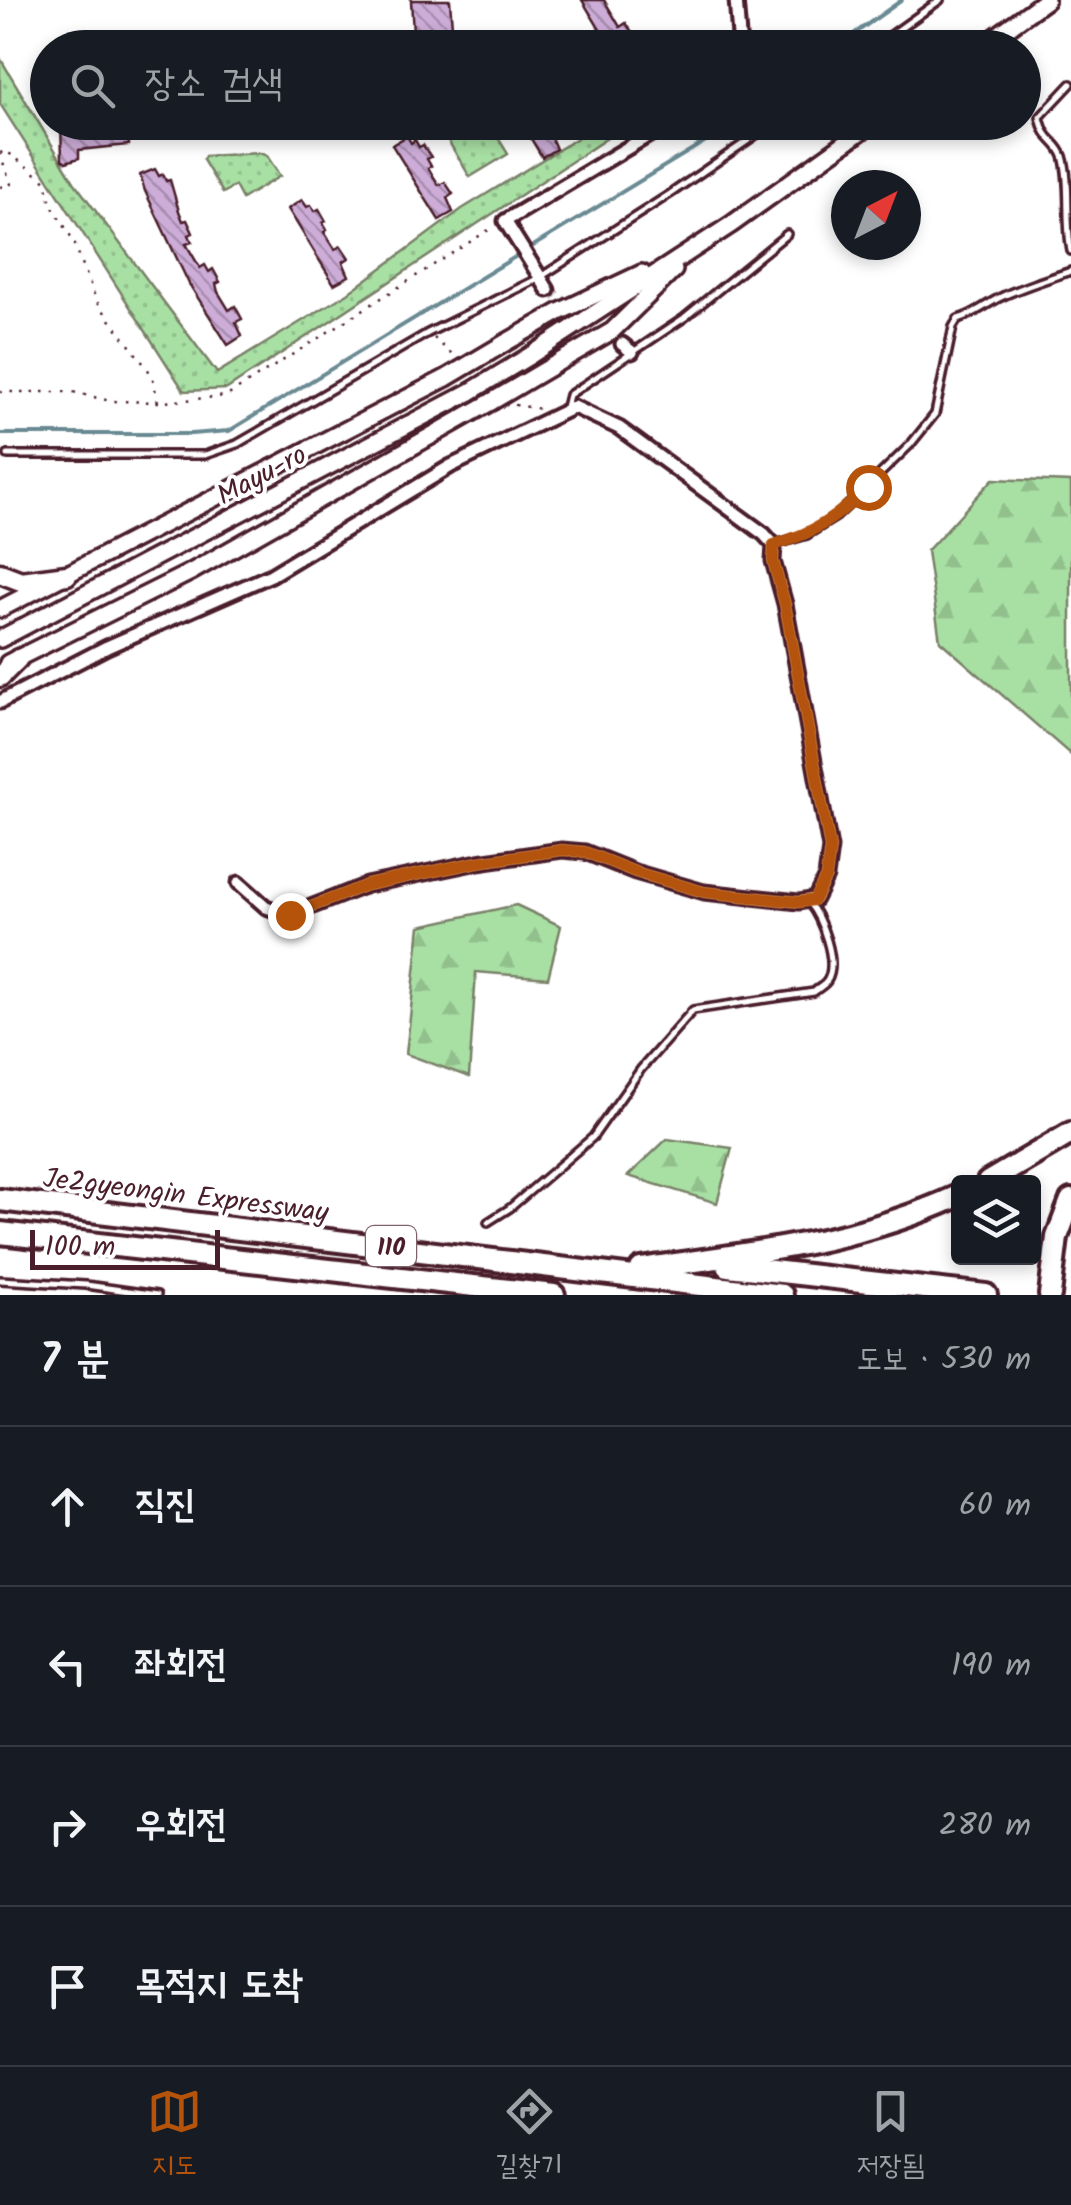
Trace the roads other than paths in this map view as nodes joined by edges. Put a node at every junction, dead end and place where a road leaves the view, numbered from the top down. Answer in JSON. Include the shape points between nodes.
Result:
{"nodes":[{"id":1,"x":736,"y":0,"type":"edge"},
{"id":2,"x":940,"y":0,"type":"edge"},
{"id":3,"x":1046,"y":0,"type":"edge"},
{"id":4,"x":738,"y":30,"type":"edge"},
{"id":5,"x":898,"y":30,"type":"edge"},
{"id":6,"x":1005,"y":30,"type":"edge"},
{"id":7,"x":1071,"y":84,"type":"edge"},
{"id":8,"x":1041,"y":116,"type":"edge"},
{"id":9,"x":1041,"y":123,"type":"edge"},
{"id":10,"x":644,"y":140,"type":"edge"},
{"id":11,"x":749,"y":140,"type":"edge"},
{"id":12,"x":848,"y":140,"type":"edge"},
{"id":13,"x":787,"y":234,"type":"dead end"},
{"id":14,"x":698,"y":246,"type":"junction"},
{"id":15,"x":1071,"y":251,"type":"edge"},
{"id":16,"x":1071,"y":271,"type":"edge"},
{"id":17,"x":538,"y":275,"type":"junction"},
{"id":18,"x":548,"y":290,"type":"tunnel mouth"},
{"id":19,"x":565,"y":410,"type":"junction"},
{"id":20,"x":8,"y":455,"type":"dead end"},
{"id":21,"x":774,"y":545,"type":"junction"},
{"id":22,"x":0,"y":573,"type":"edge"},
{"id":23,"x":66,"y":575,"type":"junction"},
{"id":24,"x":0,"y":609,"type":"edge"},
{"id":25,"x":0,"y":640,"type":"edge"},
{"id":26,"x":18,"y":658,"type":"junction"},
{"id":27,"x":0,"y":667,"type":"edge"},
{"id":28,"x":0,"y":677,"type":"edge"},
{"id":29,"x":0,"y":702,"type":"edge"},
{"id":30,"x":239,"y":884,"type":"dead end"},
{"id":31,"x":808,"y":901,"type":"junction"},
{"id":32,"x":1071,"y":1133,"type":"edge"},
{"id":33,"x":1000,"y":1175,"type":"edge"},
{"id":34,"x":951,"y":1199,"type":"edge"},
{"id":35,"x":0,"y":1200,"type":"edge"},
{"id":36,"x":1071,"y":1200,"type":"edge"},
{"id":37,"x":488,"y":1222,"type":"dead end"},
{"id":38,"x":0,"y":1234,"type":"edge"},
{"id":39,"x":691,"y":1262,"type":"junction"},
{"id":40,"x":614,"y":1273,"type":"junction"},
{"id":41,"x":0,"y":1280,"type":"edge"},
{"id":42,"x":1051,"y":1285,"type":"edge"},
{"id":43,"x":121,"y":1292,"type":"edge"},
{"id":44,"x":157,"y":1295,"type":"edge"},
{"id":45,"x":554,"y":1295,"type":"edge"},
{"id":46,"x":782,"y":1295,"type":"edge"},
{"id":47,"x":986,"y":1295,"type":"edge"}],
"edges":[{"from":1,"to":4,"type":"street"},
{"from":2,"to":5,"type":"lane"},
{"from":3,"to":6,"type":"main road"},
{"from":7,"to":8,"type":"lane"},
{"from":9,"to":15,"type":"lane","via":[[1063,155]]},
{"from":10,"to":17,"type":"street","via":[[508,226]]},
{"from":11,"to":17,"type":"lane"},
{"from":12,"to":14,"type":"main road"},
{"from":13,"to":19,"type":"lane","via":[[684,318],[627,348],[569,396]]},
{"from":14,"to":23,"type":"main road","bridge":true,"via":[[560,312]]},
{"from":14,"to":25,"type":"main road","name":"Mayu-ro","bridge":true,"via":[[470,392]]},
{"from":14,"to":26,"type":"main road","bridge":true,"via":[[612,331],[191,572]]},
{"from":16,"to":21,"type":"lane","via":[[958,319],[935,414],[836,517]]},
{"from":17,"to":18,"type":"street"},
{"from":17,"to":20,"type":"lane","via":[[237,444],[205,455]]},
{"from":19,"to":21,"type":"street","via":[[574,407],[618,428]]},
{"from":19,"to":29,"type":"street","via":[[436,474],[271,575],[107,646]]},
{"from":21,"to":31,"type":"street","via":[[830,848],[826,877]]},
{"from":22,"to":23,"type":"main road","via":[[21,581]]},
{"from":23,"to":24,"type":"main road"},
{"from":26,"to":27,"type":"main road"},
{"from":26,"to":28,"type":"main road"},
{"from":30,"to":31,"type":"street","via":[[266,907],[290,915],[384,881],[562,850],[704,892]]},
{"from":31,"to":37,"type":"lane","via":[[823,920],[827,982],[814,992],[693,1010],[593,1136]]},
{"from":32,"to":33,"type":"highway"},
{"from":34,"to":39,"type":"highway","via":[[842,1237]]},
{"from":35,"to":40,"type":"highway","name":"Je2gyeongin Expressway","number":"110"},
{"from":36,"to":42,"type":"highway","via":[[1057,1237]]},
{"from":38,"to":45,"type":"highway","number":"110"},
{"from":39,"to":40,"type":"highway"},
{"from":39,"to":47,"type":"highway"},
{"from":40,"to":46,"type":"highway","name":"Je2gyeongin Expressway","number":"110"},
{"from":41,"to":43,"type":"lane"},
{"from":43,"to":44,"type":"lane"}]}
